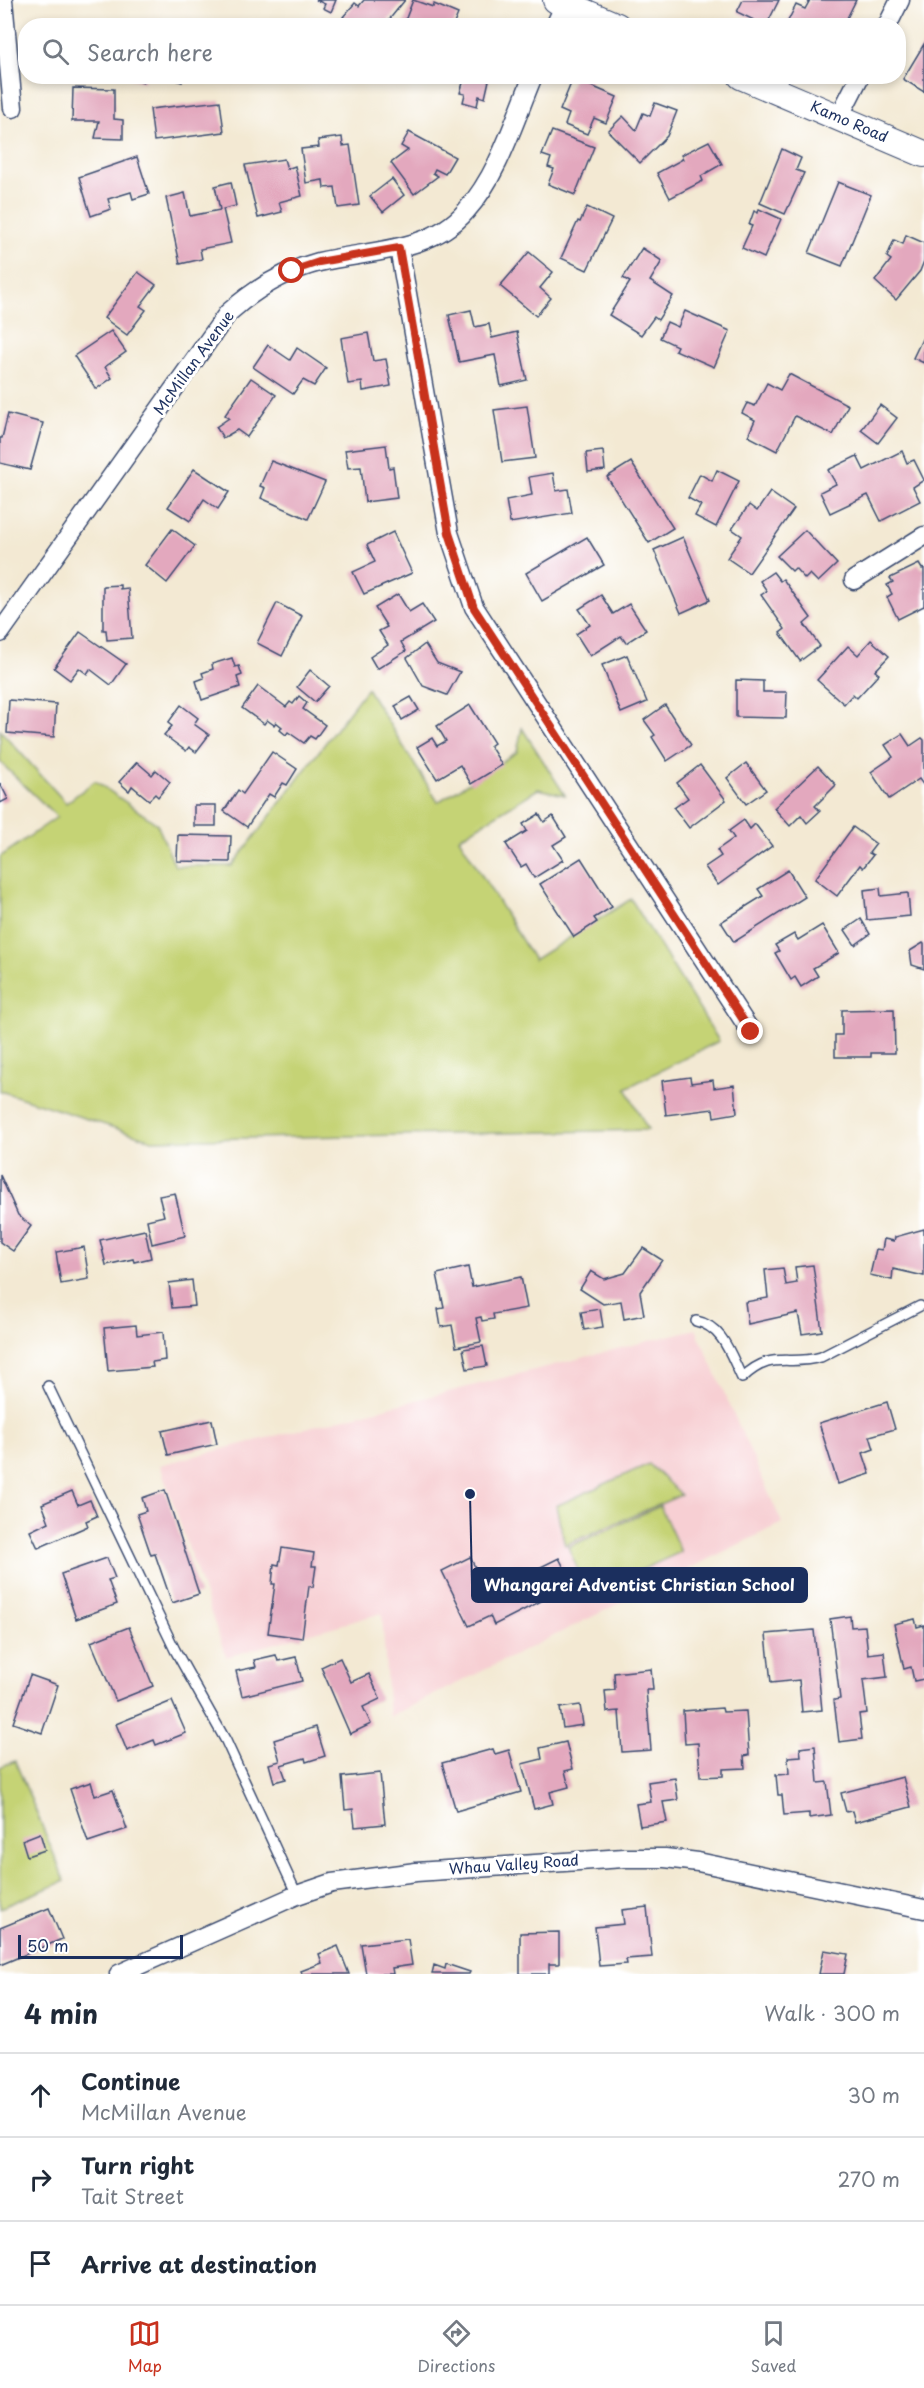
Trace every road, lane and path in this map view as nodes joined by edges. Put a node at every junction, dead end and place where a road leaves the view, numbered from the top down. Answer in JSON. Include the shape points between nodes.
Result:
{"nodes":[{"id":1,"x":3,"y":0,"type":"edge"},
{"id":2,"x":900,"y":0,"type":"edge"},
{"id":3,"x":558,"y":10,"type":"edge"},
{"id":4,"x":588,"y":18,"type":"edge"},
{"id":5,"x":891,"y":18,"type":"edge"},
{"id":6,"x":530,"y":84,"type":"edge"},
{"id":7,"x":760,"y":84,"type":"edge"},
{"id":8,"x":856,"y":84,"type":"edge"},
{"id":9,"x":13,"y":108,"type":"dead end"},
{"id":10,"x":839,"y":117,"type":"junction"},
{"id":11,"x":924,"y":154,"type":"edge"},
{"id":12,"x":399,"y":248,"type":"junction"},
{"id":13,"x":924,"y":536,"type":"edge"},
{"id":14,"x":854,"y":580,"type":"dead end"},
{"id":15,"x":0,"y":633,"type":"edge"},
{"id":16,"x":751,"y":1032,"type":"dead end"},
{"id":17,"x":920,"y":1306,"type":"dead end"},
{"id":18,"x":696,"y":1321,"type":"dead end"},
{"id":19,"x":48,"y":1386,"type":"dead end"},
{"id":20,"x":297,"y":1895,"type":"junction"},
{"id":21,"x":924,"y":1909,"type":"edge"},
{"id":22,"x":119,"y":1974,"type":"edge"}],
"edges":[{"from":1,"to":9,"type":"street"},
{"from":2,"to":5,"type":"street"},
{"from":3,"to":4,"type":"main road"},
{"from":6,"to":12,"type":"street","name":"McMillan Avenue","via":[[497,161],[465,213],[425,240]]},
{"from":7,"to":10,"type":"main road","name":"Kamo Road"},
{"from":8,"to":10,"type":"street"},
{"from":10,"to":11,"type":"main road","name":"Kamo Road"},
{"from":12,"to":15,"type":"street","name":"McMillan Avenue","via":[[319,262],[292,271],[247,296],[228,313]]},
{"from":12,"to":16,"type":"street","via":[[449,533],[474,608]]},
{"from":13,"to":14,"type":"street"},
{"from":17,"to":18,"type":"lane","via":[[821,1357],[807,1361],[777,1359],[754,1368],[742,1378],[717,1330]]},
{"from":19,"to":20,"type":"lane","via":[[175,1650],[226,1742]]},
{"from":20,"to":21,"type":"street","name":"Whau Valley Road","via":[[332,1882],[416,1872],[665,1858]]},
{"from":20,"to":22,"type":"street","name":"Whau Valley Road"}]}
